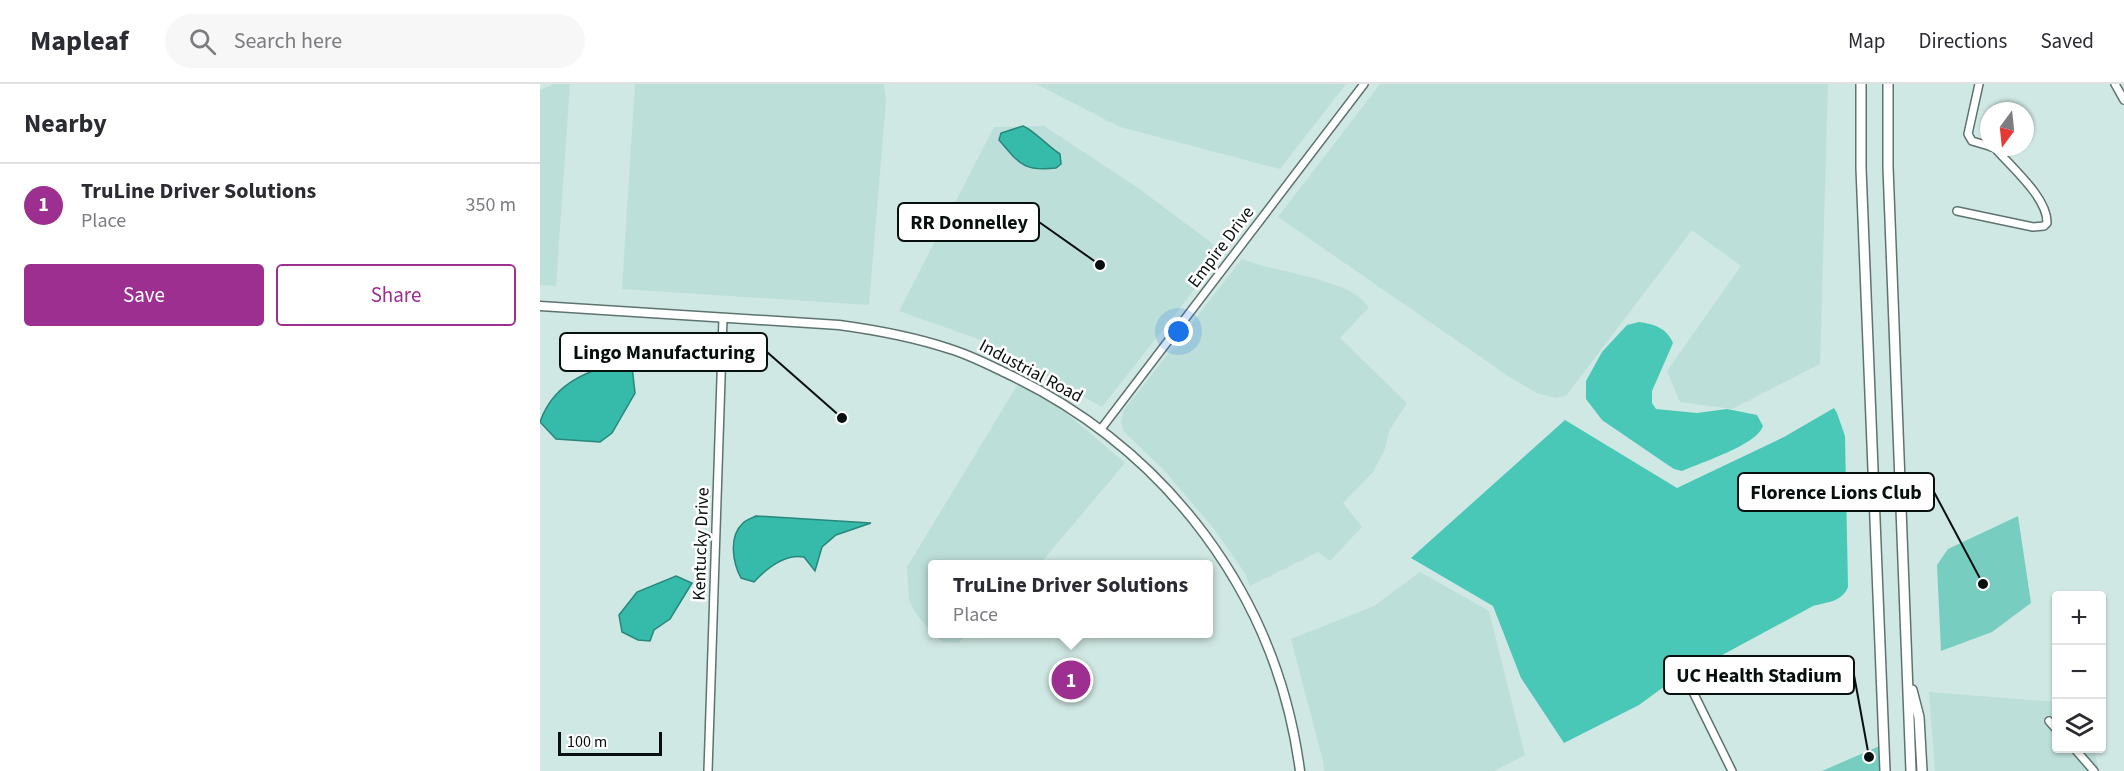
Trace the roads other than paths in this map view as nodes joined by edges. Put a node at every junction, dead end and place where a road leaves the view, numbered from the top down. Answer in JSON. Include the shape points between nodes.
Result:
{"nodes":[{"id":1,"x":1364,"y":84,"type":"edge"},
{"id":2,"x":1861,"y":84,"type":"edge"},
{"id":3,"x":1888,"y":84,"type":"edge"},
{"id":4,"x":1979,"y":84,"type":"edge"},
{"id":5,"x":2115,"y":84,"type":"edge"},
{"id":6,"x":2124,"y":100,"type":"edge"},
{"id":7,"x":1980,"y":144,"type":"edge"},
{"id":8,"x":2002,"y":156,"type":"edge"},
{"id":9,"x":1957,"y":211,"type":"dead end"},
{"id":10,"x":540,"y":306,"type":"edge"},
{"id":11,"x":723,"y":318,"type":"junction"},
{"id":12,"x":1101,"y":429,"type":"junction"},
{"id":13,"x":1907,"y":669,"type":"junction"},
{"id":14,"x":1694,"y":692,"type":"dead end"},
{"id":15,"x":2049,"y":721,"type":"dead end"},
{"id":16,"x":2052,"y":724,"type":"edge"},
{"id":17,"x":2078,"y":753,"type":"edge"},
{"id":18,"x":708,"y":771,"type":"edge"},
{"id":19,"x":1300,"y":771,"type":"edge"},
{"id":20,"x":1732,"y":771,"type":"edge"},
{"id":21,"x":1885,"y":771,"type":"edge"},
{"id":22,"x":1911,"y":771,"type":"edge"},
{"id":23,"x":1922,"y":771,"type":"edge"},
{"id":24,"x":2094,"y":771,"type":"edge"}],
"edges":[{"from":1,"to":12,"type":"street","name":"Empire Drive"},
{"from":2,"to":21,"type":"highway"},
{"from":3,"to":13,"type":"highway","via":[[1887,167]]},
{"from":4,"to":7,"type":"street","via":[[1968,134]]},
{"from":5,"to":6,"type":"street"},
{"from":8,"to":9,"type":"street","via":[[2042,202],[2047,223],[2033,227]]},
{"from":10,"to":11,"type":"main road","name":"Industrial Road"},
{"from":11,"to":12,"type":"main road","name":"Industrial Road","via":[[839,326],[926,341],[953,349],[1024,382]]},
{"from":11,"to":18,"type":"street","name":"Kentucky Drive"},
{"from":12,"to":19,"type":"main road","name":"Industrial Road","via":[[1174,496],[1228,570],[1274,666]]},
{"from":13,"to":22,"type":"highway"},
{"from":13,"to":23,"type":"highway","via":[[1918,717]]},
{"from":14,"to":20,"type":"street"},
{"from":15,"to":16,"type":"street"},
{"from":17,"to":24,"type":"street"}]}
